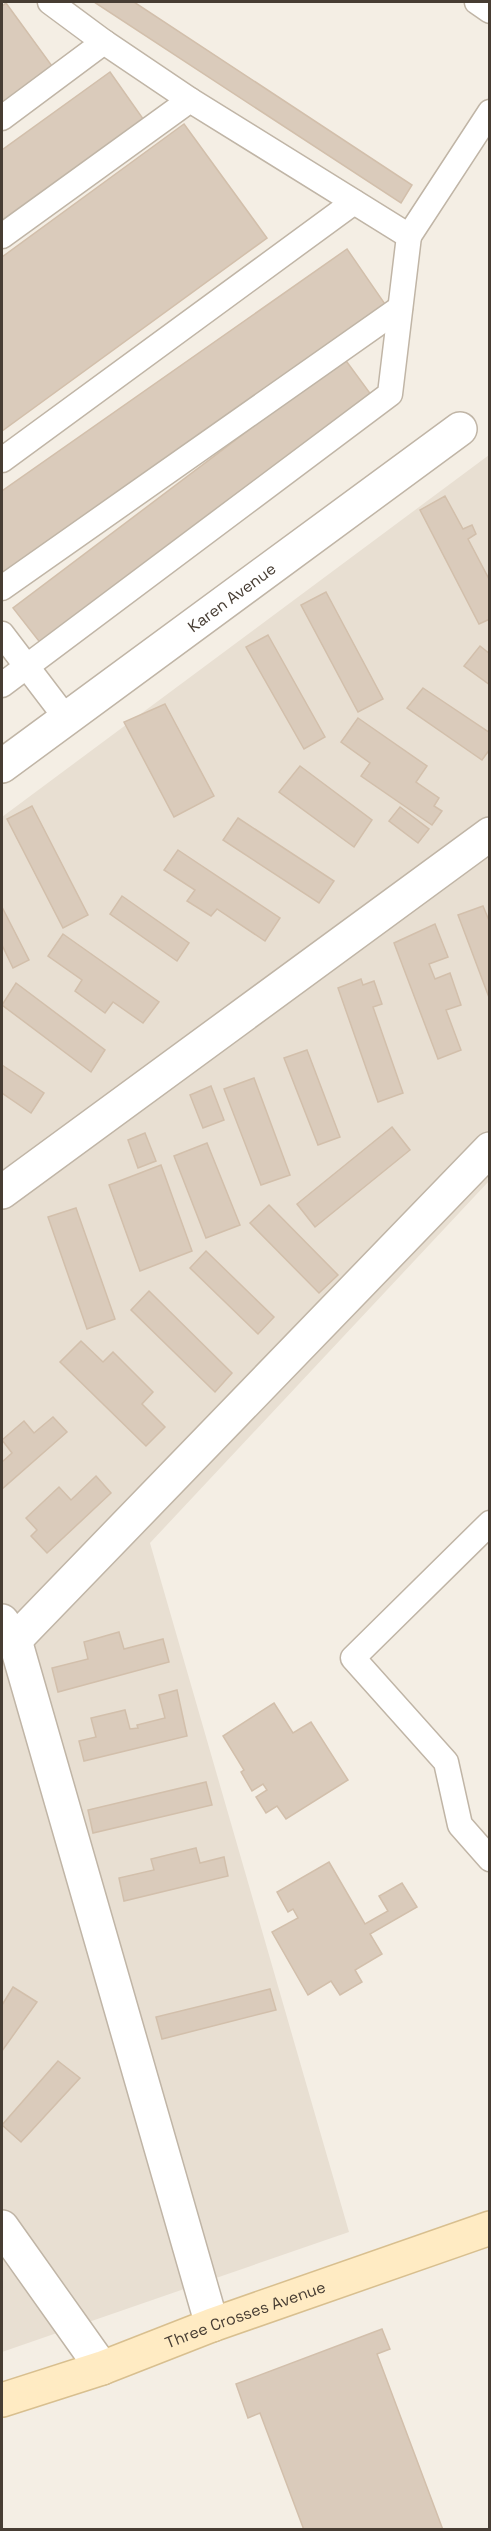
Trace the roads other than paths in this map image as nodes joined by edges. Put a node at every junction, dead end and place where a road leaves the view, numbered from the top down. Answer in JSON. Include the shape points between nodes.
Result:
{"nodes":[{"id":1,"x":50,"y":2,"type":"edge"},
{"id":2,"x":477,"y":2,"type":"edge"},
{"id":3,"x":489,"y":11,"type":"edge"},
{"id":4,"x":104,"y":42,"type":"junction"},
{"id":5,"x":190,"y":100,"type":"junction"},
{"id":6,"x":489,"y":111,"type":"edge"},
{"id":7,"x":2,"y":117,"type":"edge"},
{"id":8,"x":354,"y":202,"type":"junction"},
{"id":9,"x":2,"y":236,"type":"edge"},
{"id":10,"x":409,"y":236,"type":"junction"},
{"id":11,"x":400,"y":308,"type":"junction"},
{"id":12,"x":460,"y":429,"type":"dead end"},
{"id":13,"x":2,"y":460,"type":"edge"},
{"id":14,"x":2,"y":588,"type":"edge"},
{"id":15,"x":2,"y":634,"type":"edge"},
{"id":16,"x":26,"y":667,"type":"junction"},
{"id":17,"x":2,"y":685,"type":"edge"},
{"id":18,"x":66,"y":718,"type":"junction"},
{"id":19,"x":2,"y":766,"type":"edge"},
{"id":20,"x":489,"y":834,"type":"edge"},
{"id":21,"x":489,"y":1149,"type":"edge"},
{"id":22,"x":2,"y":1192,"type":"edge"},
{"id":23,"x":489,"y":1523,"type":"edge"},
{"id":24,"x":8,"y":1630,"type":"edge"},
{"id":25,"x":489,"y":1859,"type":"edge"},
{"id":26,"x":2,"y":2227,"type":"edge"},
{"id":27,"x":489,"y":2228,"type":"edge"},
{"id":28,"x":212,"y":2325,"type":"junction"},
{"id":29,"x":102,"y":2368,"type":"junction"},
{"id":30,"x":2,"y":2400,"type":"edge"}],
"edges":[{"from":1,"to":4,"type":"lane"},
{"from":2,"to":3,"type":"lane"},
{"from":4,"to":5,"type":"lane"},
{"from":4,"to":7,"type":"lane"},
{"from":5,"to":8,"type":"lane"},
{"from":5,"to":9,"type":"lane"},
{"from":6,"to":10,"type":"lane"},
{"from":8,"to":10,"type":"lane"},
{"from":8,"to":13,"type":"lane"},
{"from":10,"to":11,"type":"lane"},
{"from":11,"to":14,"type":"lane"},
{"from":11,"to":16,"type":"lane","via":[[390,394]]},
{"from":12,"to":18,"type":"street","name":"Karen Avenue"},
{"from":15,"to":16,"type":"lane"},
{"from":16,"to":17,"type":"lane"},
{"from":16,"to":18,"type":"lane"},
{"from":18,"to":19,"type":"street","name":"Karen Avenue"},
{"from":20,"to":22,"type":"street"},
{"from":21,"to":24,"type":"street"},
{"from":23,"to":25,"type":"lane","via":[[353,1658],[446,1762],[460,1826]]},
{"from":24,"to":28,"type":"street"},
{"from":26,"to":29,"type":"street"},
{"from":27,"to":28,"type":"street","name":"Three Crosses Avenue"},
{"from":28,"to":29,"type":"street","name":"Three Crosses Avenue"},
{"from":29,"to":30,"type":"street","name":"Three Crosses Avenue"}]}
